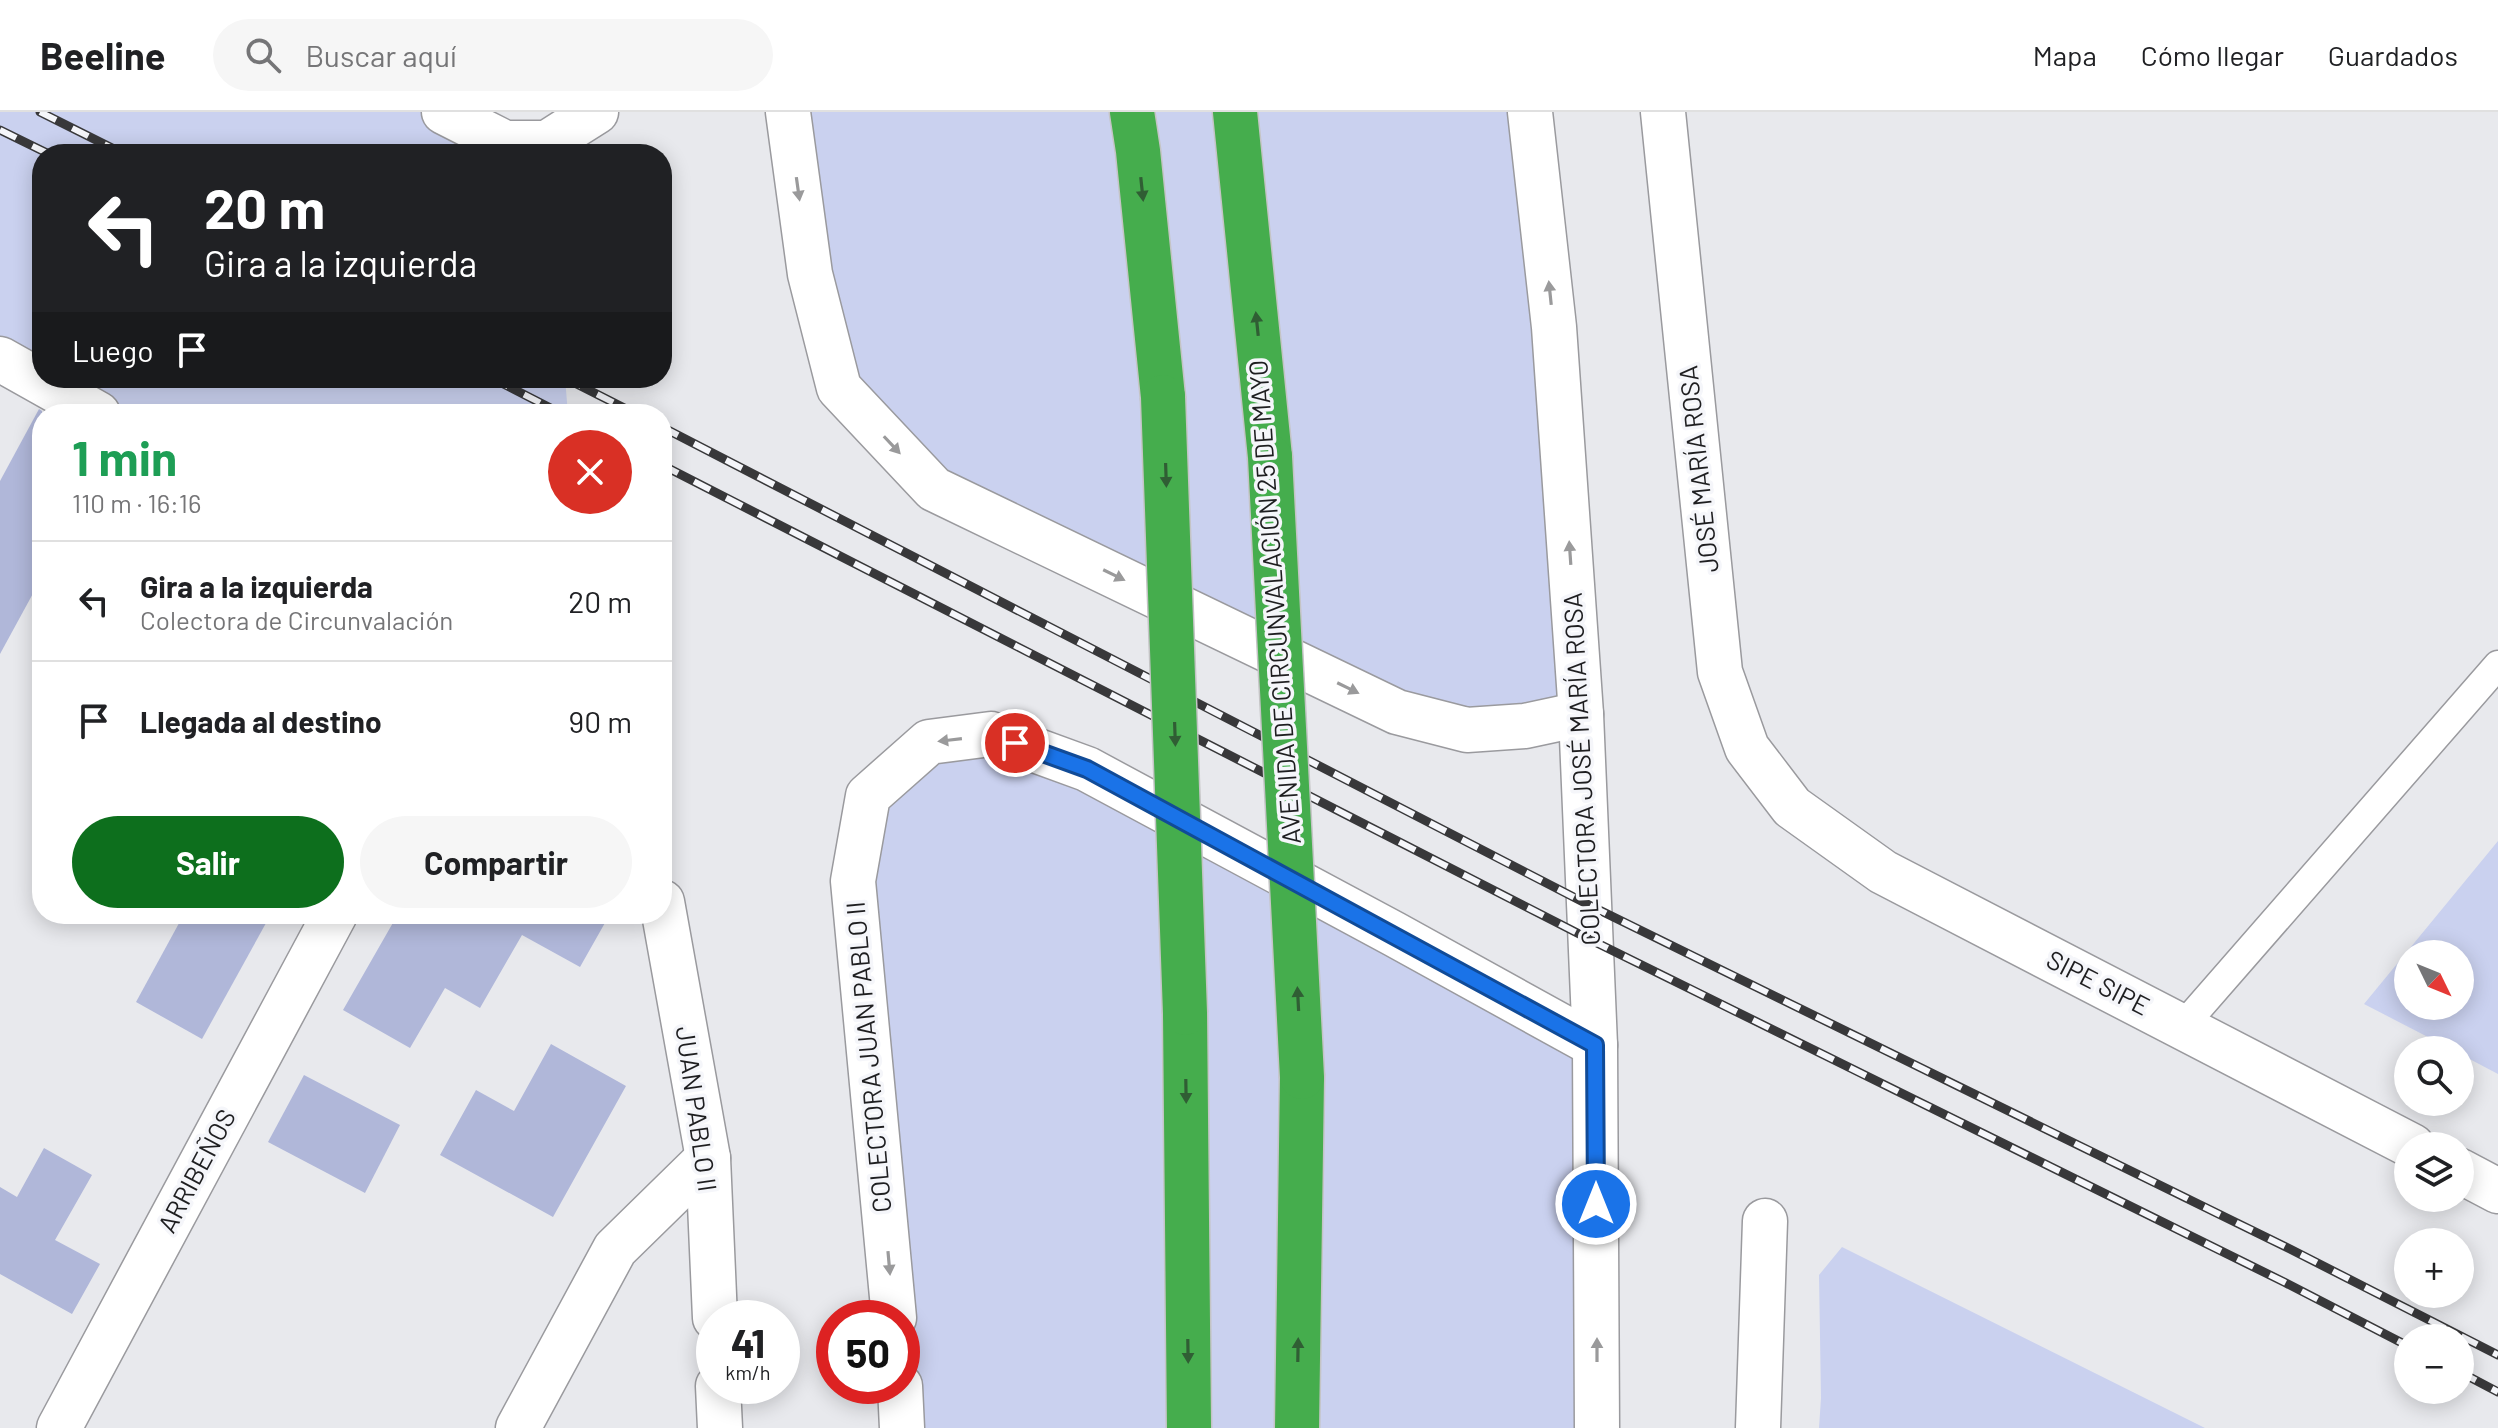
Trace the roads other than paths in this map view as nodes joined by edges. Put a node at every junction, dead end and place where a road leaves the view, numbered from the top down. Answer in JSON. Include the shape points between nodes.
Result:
{"nodes":[{"id":1,"x":444,"y":112,"type":"edge"},
{"id":2,"x":596,"y":112,"type":"edge"},
{"id":3,"x":788,"y":112,"type":"edge"},
{"id":4,"x":1132,"y":112,"type":"edge"},
{"id":5,"x":1235,"y":112,"type":"edge"},
{"id":6,"x":1530,"y":112,"type":"edge"},
{"id":7,"x":1663,"y":112,"type":"edge"},
{"id":8,"x":0,"y":359,"type":"edge"},
{"id":9,"x":32,"y":377,"type":"edge"},
{"id":10,"x":52,"y":388,"type":"edge"},
{"id":11,"x":80,"y":404,"type":"edge"},
{"id":12,"x":2498,"y":665,"type":"edge"},
{"id":13,"x":1581,"y":714,"type":"junction"},
{"id":14,"x":1792,"y":807,"type":"joint"},
{"id":15,"x":330,"y":924,"type":"edge"},
{"id":16,"x":666,"y":924,"type":"edge"},
{"id":17,"x":2182,"y":1027,"type":"junction"},
{"id":18,"x":1595,"y":1045,"type":"junction"},
{"id":19,"x":2394,"y":1137,"type":"edge"},
{"id":20,"x":708,"y":1158,"type":"junction"},
{"id":21,"x":2474,"y":1178,"type":"edge"},
{"id":22,"x":2498,"y":1191,"type":"edge"},
{"id":23,"x":1765,"y":1221,"type":"dead end"},
{"id":24,"x":714,"y":1300,"type":"edge"},
{"id":25,"x":892,"y":1300,"type":"edge"},
{"id":26,"x":719,"y":1404,"type":"edge"},
{"id":27,"x":901,"y":1404,"type":"edge"},
{"id":28,"x":59,"y":1428,"type":"edge"},
{"id":29,"x":518,"y":1428,"type":"edge"},
{"id":30,"x":720,"y":1428,"type":"edge"},
{"id":31,"x":902,"y":1428,"type":"edge"},
{"id":32,"x":1189,"y":1428,"type":"edge"},
{"id":33,"x":1297,"y":1428,"type":"edge"},
{"id":34,"x":1597,"y":1428,"type":"edge"},
{"id":35,"x":1758,"y":1428,"type":"edge"}],
"edges":[{"from":1,"to":2,"type":"main road","via":[[505,143],[547,143]]},
{"from":3,"to":13,"type":"main road","one_way":true,"via":[[810,274],[839,388],[934,489],[1397,712],[1467,730],[1525,726]]},
{"from":4,"to":32,"type":"highway","one_way":true,"bridge":true,"via":[[1163,397],[1185,1013]]},
{"from":33,"to":5,"type":"highway","name":"AVENIDA DE CIRCUNVALACIÓN 25 DE MAYO","one_way":true,"bridge":true,"via":[[1302,1077],[1270,457]]},
{"from":13,"to":6,"type":"main road","name":"COLECTORA JOSÉ MARÍA ROSA","one_way":true,"via":[[1554,327]]},
{"from":7,"to":14,"type":"main road","name":"JOSÉ MARÍA ROSA","via":[[1720,672],[1747,748]]},
{"from":8,"to":9,"type":"main road"},
{"from":10,"to":11,"type":"main road"},
{"from":12,"to":17,"type":"lane"},
{"from":13,"to":18,"type":"main road","name":"COLECTORA JOSÉ MARÍA ROSA"},
{"from":14,"to":17,"type":"main road","name":"SIPE SIPE","via":[[1883,872]]},
{"from":15,"to":28,"type":"main road","name":"ARRIBEÑOS"},
{"from":16,"to":20,"type":"main road","name":"JUAN PABLO II"},
{"from":17,"to":19,"type":"main road","name":"SIPE SIPE"},
{"from":18,"to":25,"type":"main road","name":"COLECTORA JUAN PABLO II","one_way":true,"via":[[1087,769],[991,734],[929,742],[868,796],[853,881]]},
{"from":34,"to":18,"type":"main road","name":"COLECTORA JOSÉ MARÍA ROSA","one_way":true},
{"from":20,"to":24,"type":"main road","name":"JUAN PABLO II"},
{"from":20,"to":29,"type":"main road","via":[[615,1249]]},
{"from":21,"to":22,"type":"main road"},
{"from":23,"to":35,"type":"main road"},
{"from":26,"to":30,"type":"main road"},
{"from":27,"to":31,"type":"main road"}]}
